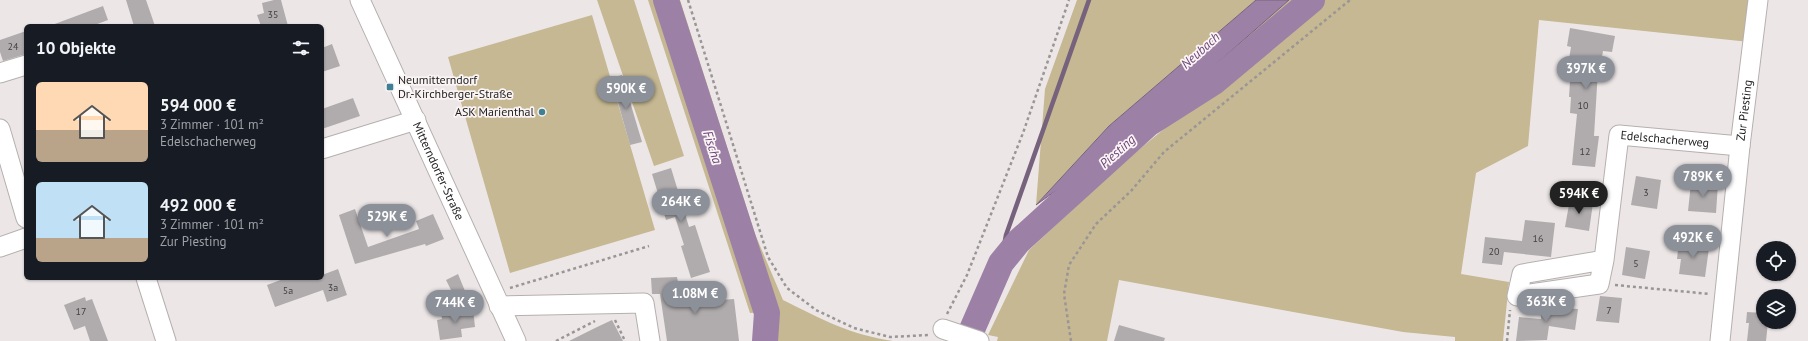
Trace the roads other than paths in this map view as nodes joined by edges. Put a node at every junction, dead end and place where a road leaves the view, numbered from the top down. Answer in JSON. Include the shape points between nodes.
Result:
{"nodes":[{"id":1,"x":360,"y":0,"type":"edge"},
{"id":2,"x":1758,"y":0,"type":"edge"},
{"id":3,"x":24,"y":66,"type":"edge"},
{"id":4,"x":0,"y":73,"type":"edge"},
{"id":5,"x":416,"y":120,"type":"junction"},
{"id":6,"x":0,"y":130,"type":"edge"},
{"id":7,"x":1740,"y":146,"type":"junction"},
{"id":8,"x":324,"y":148,"type":"edge"},
{"id":9,"x":24,"y":211,"type":"edge"},
{"id":10,"x":24,"y":239,"type":"edge"},
{"id":11,"x":0,"y":247,"type":"edge"},
{"id":12,"x":1604,"y":260,"type":"junction"},
{"id":13,"x":147,"y":280,"type":"edge"},
{"id":14,"x":496,"y":300,"type":"junction"},
{"id":15,"x":950,"y":331,"type":"road end"},
{"id":16,"x":166,"y":341,"type":"edge"},
{"id":17,"x":516,"y":341,"type":"edge"},
{"id":18,"x":650,"y":341,"type":"edge"},
{"id":19,"x":978,"y":341,"type":"edge"},
{"id":20,"x":1720,"y":341,"type":"edge"}],
"edges":[{"from":1,"to":5,"type":"street","name":"Mitterndorfer-Straße"},
{"from":2,"to":7,"type":"street","name":"Zur Piesting"},
{"from":3,"to":4,"type":"street"},
{"from":5,"to":8,"type":"street"},
{"from":5,"to":14,"type":"street","name":"Mitterndorfer-Straße"},
{"from":6,"to":9,"type":"street"},
{"from":7,"to":12,"type":"street","name":"Edelschacherweg","via":[[1619,135]]},
{"from":7,"to":20,"type":"street","name":"Zur Piesting"},
{"from":10,"to":11,"type":"street"},
{"from":12,"to":12,"type":"street","name":"Edelschacherweg","via":[[1522,274],[1517,296],[1599,284]]},
{"from":13,"to":16,"type":"street"},
{"from":14,"to":17,"type":"street","name":"Mitterndorfer-Straße"},
{"from":14,"to":18,"type":"street","via":[[609,308],[644,303]]},
{"from":15,"to":19,"type":"street"}]}
